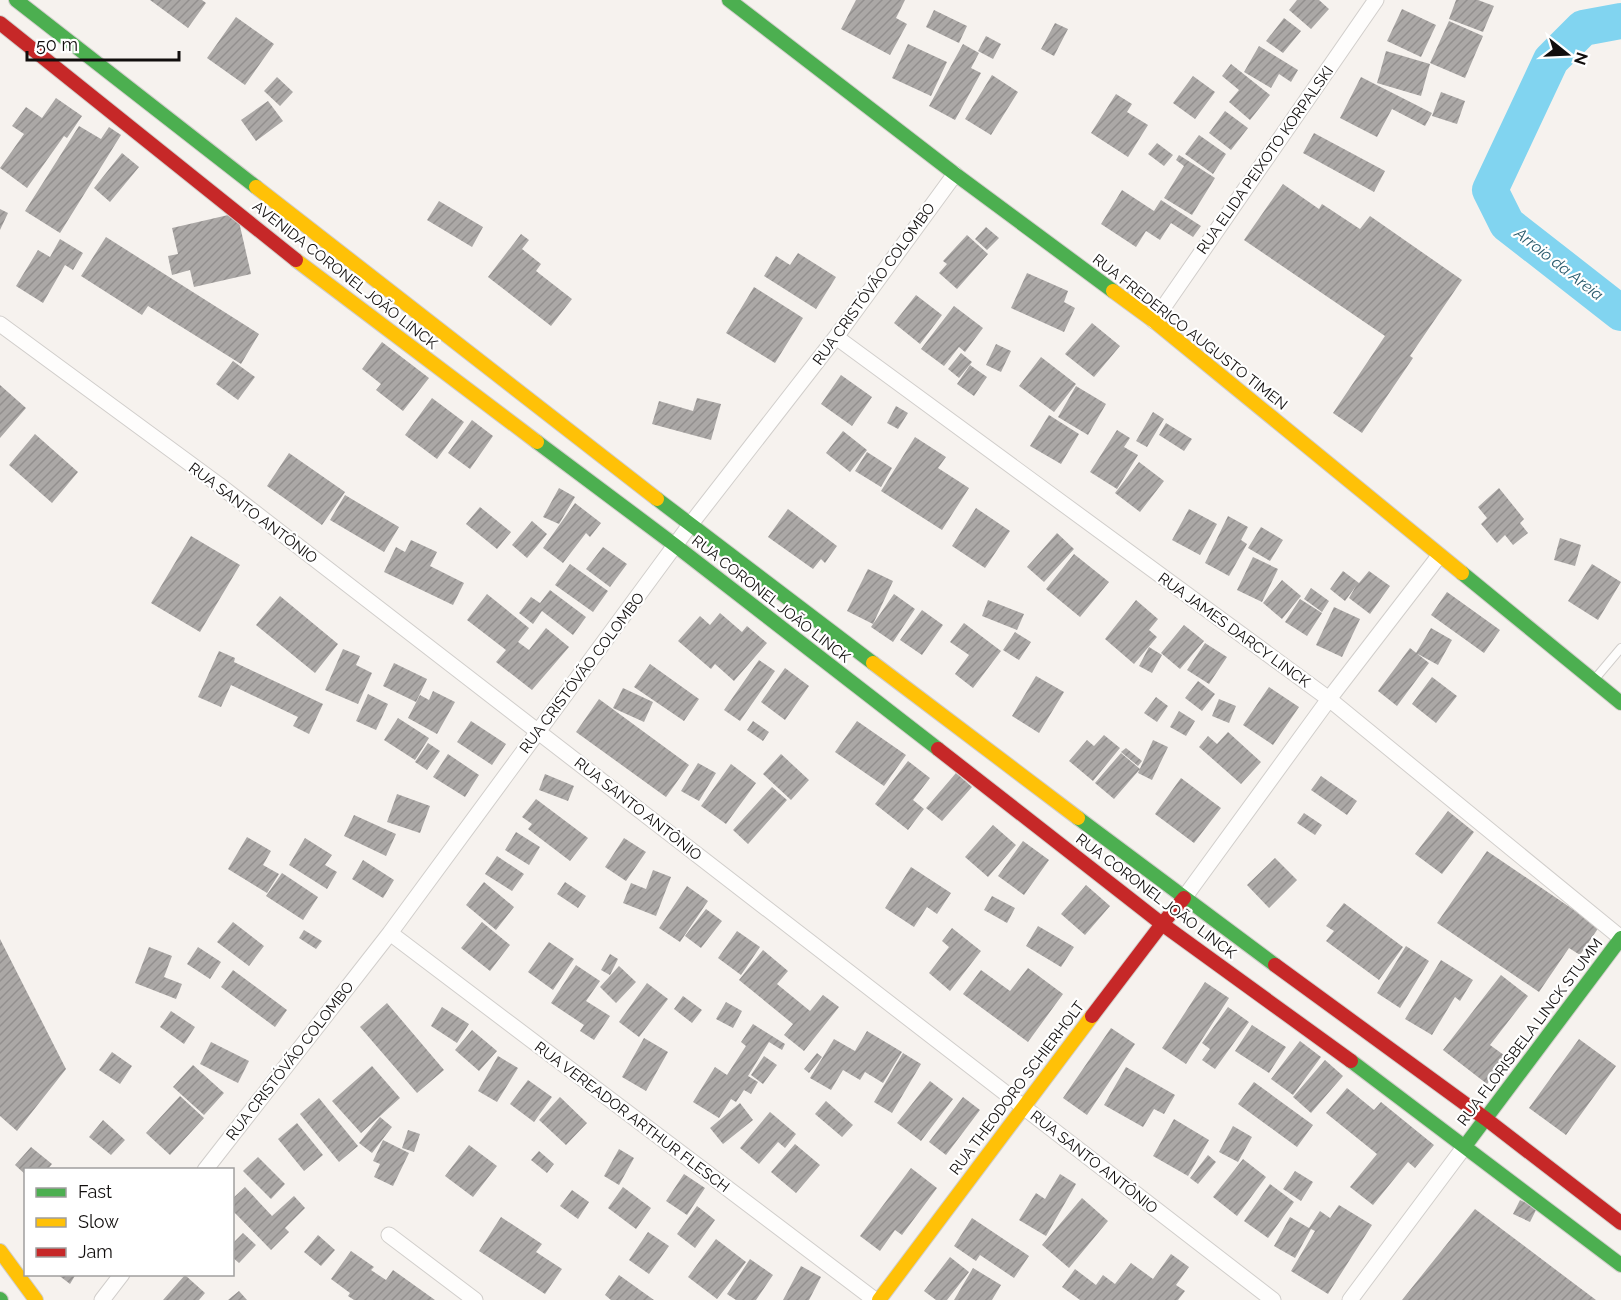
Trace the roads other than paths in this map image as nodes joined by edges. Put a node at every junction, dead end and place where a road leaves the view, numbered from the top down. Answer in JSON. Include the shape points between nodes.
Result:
{"nodes":[{"id":1,"x":16,"y":0,"type":"edge"},
{"id":2,"x":729,"y":0,"type":"edge"},
{"id":3,"x":1376,"y":0,"type":"edge"},
{"id":4,"x":0,"y":23,"type":"edge"},
{"id":5,"x":955,"y":174,"type":"junction"},
{"id":6,"x":1154,"y":321,"type":"junction"},
{"id":7,"x":0,"y":324,"type":"edge"},
{"id":8,"x":836,"y":337,"type":"junction"},
{"id":9,"x":690,"y":525,"type":"junction"},
{"id":10,"x":676,"y":546,"type":"junction"},
{"id":11,"x":1439,"y":556,"type":"junction"},
{"id":12,"x":1621,"y":648,"type":"edge"},
{"id":13,"x":1593,"y":681,"type":"junction"},
{"id":14,"x":1329,"y":699,"type":"junction"},
{"id":15,"x":1621,"y":703,"type":"edge"},
{"id":16,"x":538,"y":732,"type":"junction"},
{"id":17,"x":1184,"y":898,"type":"junction"},
{"id":18,"x":1162,"y":924,"type":"junction"},
{"id":19,"x":390,"y":933,"type":"junction"},
{"id":20,"x":1621,"y":938,"type":"edge"},
{"id":21,"x":1318,"y":1016,"type":"junction"},
{"id":22,"x":1022,"y":1108,"type":"junction"},
{"id":23,"x":1486,"y":1119,"type":"junction"},
{"id":24,"x":1465,"y":1146,"type":"junction"},
{"id":25,"x":207,"y":1168,"type":"edge"},
{"id":26,"x":1621,"y":1223,"type":"edge"},
{"id":27,"x":389,"y":1235,"type":"dead end"},
{"id":28,"x":0,"y":1251,"type":"edge"},
{"id":29,"x":1621,"y":1265,"type":"edge"},
{"id":30,"x":121,"y":1276,"type":"edge"},
{"id":31,"x":36,"y":1300,"type":"edge"},
{"id":32,"x":102,"y":1300,"type":"edge"},
{"id":33,"x":475,"y":1300,"type":"edge"},
{"id":34,"x":877,"y":1300,"type":"edge"},
{"id":35,"x":1273,"y":1300,"type":"edge"},
{"id":36,"x":1350,"y":1300,"type":"edge"}],
"edges":[{"from":1,"to":9,"type":"main road","name":"AVENIDA CORONEL JOÃO LINCK"},
{"from":2,"to":5,"type":"main road","name":"RUA FREDERICO AUGUSTO TIMEN"},
{"from":3,"to":6,"type":"street","name":"RUA ELIDA PEIXOTO KORPALSKI"},
{"from":4,"to":10,"type":"main road","name":"AVENIDA CORONEL JOÃO LINCK","via":[[306,268]]},
{"from":5,"to":6,"type":"main road","name":"RUA FREDERICO AUGUSTO TIMEN"},
{"from":5,"to":8,"type":"street","name":"RUA CRISTÓVÃO COLOMBO"},
{"from":6,"to":11,"type":"main road","name":"RUA FREDERICO AUGUSTO TIMEN"},
{"from":7,"to":16,"type":"street","name":"RUA SANTO ANTÔNIO","via":[[219,485]]},
{"from":8,"to":9,"type":"street","name":"RUA CRISTÓVÃO COLOMBO"},
{"from":8,"to":14,"type":"street","name":"RUA JAMES DARCY LINCK"},
{"from":9,"to":10,"type":"street","name":"RUA CRISTÓVÃO COLOMBO"},
{"from":9,"to":17,"type":"main road","name":"RUA CORONEL JOÃO LINCK"},
{"from":10,"to":16,"type":"street","name":"RUA CRISTÓVÃO COLOMBO"},
{"from":10,"to":18,"type":"main road","name":"RUA CORONEL JOÃO LINCK"},
{"from":11,"to":13,"type":"main road","name":"RUA FREDERICO AUGUSTO TIMEN"},
{"from":11,"to":14,"type":"street"},
{"from":12,"to":13,"type":"lane"},
{"from":13,"to":15,"type":"main road","name":"RUA FREDERICO AUGUSTO TIMEN"},
{"from":14,"to":17,"type":"street"},
{"from":14,"to":20,"type":"street","name":"RUA JAMES DARCY LINCK"},
{"from":16,"to":19,"type":"street","name":"RUA CRISTÓVÃO COLOMBO"},
{"from":16,"to":22,"type":"street","name":"RUA SANTO ANTÔNIO"},
{"from":17,"to":18,"type":"main road","name":"RUA THEODORO SCHIERHOLT"},
{"from":17,"to":21,"type":"main road","name":"RUA CORONEL JOÃO LINCK"},
{"from":18,"to":21,"type":"main road","name":"RUA CORONEL JOÃO LINCK"},
{"from":18,"to":22,"type":"main road","name":"RUA THEODORO SCHIERHOLT"},
{"from":19,"to":25,"type":"street","name":"RUA CRISTÓVÃO COLOMBO"},
{"from":19,"to":34,"type":"street","name":"RUA VEREADOR ARTHUR FLESCH"},
{"from":20,"to":23,"type":"main road","name":"RUA FLORISBELA LINCK STUMM"},
{"from":21,"to":23,"type":"main road","name":"RUA CORONEL JOÃO LINCK"},
{"from":21,"to":24,"type":"main road","name":"RUA CORONEL JOÃO LINCK"},
{"from":22,"to":34,"type":"main road","name":"RUA THEODORO SCHIERHOLT"},
{"from":22,"to":35,"type":"street","name":"RUA SANTO ANTÔNIO"},
{"from":23,"to":24,"type":"main road","name":"RUA FLORISBELA LINCK STUMM"},
{"from":23,"to":26,"type":"main road","name":"RUA CORONEL JOÃO LINCK"},
{"from":24,"to":29,"type":"main road","name":"RUA CORONEL JOÃO LINCK"},
{"from":24,"to":36,"type":"street"},
{"from":27,"to":33,"type":"street"},
{"from":28,"to":31,"type":"main road"},
{"from":30,"to":32,"type":"street"}]}
